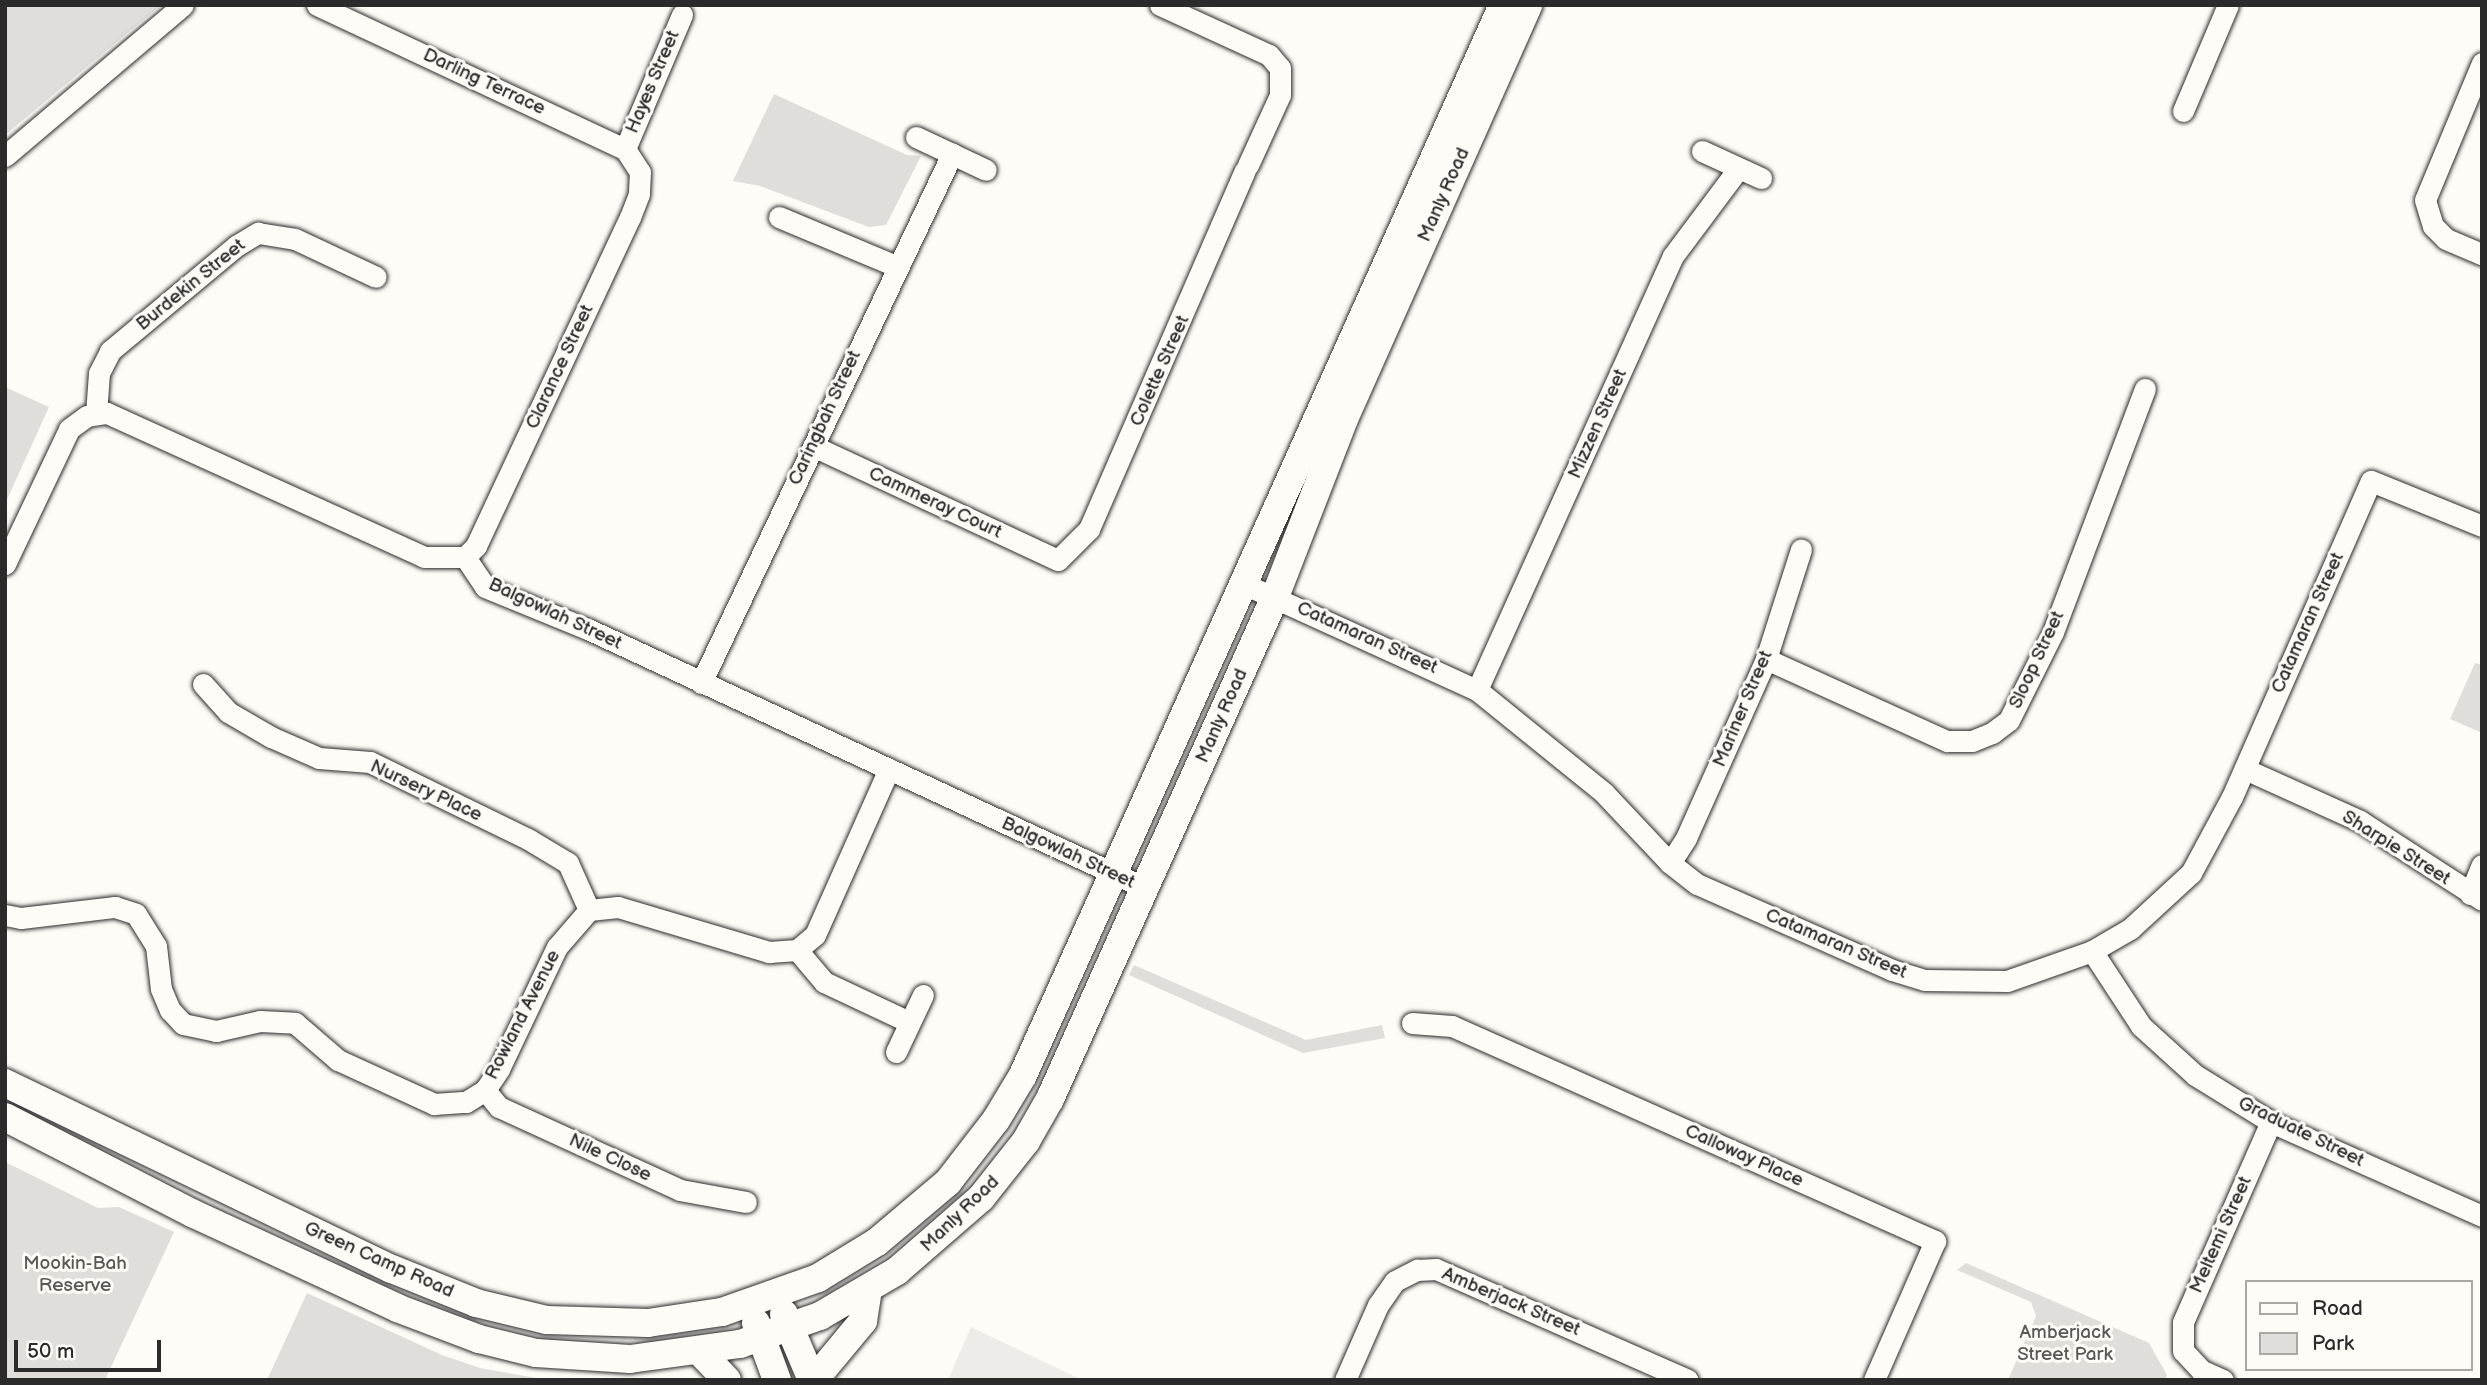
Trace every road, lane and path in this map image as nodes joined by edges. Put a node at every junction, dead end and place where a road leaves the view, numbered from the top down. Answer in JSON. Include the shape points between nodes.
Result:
{"nodes":[{"id":1,"x":183,"y":5,"type":"edge"},
{"id":2,"x":317,"y":5,"type":"edge"},
{"id":3,"x":1160,"y":5,"type":"edge"},
{"id":4,"x":1503,"y":5,"type":"edge"},
{"id":5,"x":1528,"y":5,"type":"edge"},
{"id":6,"x":2228,"y":5,"type":"edge"},
{"id":7,"x":682,"y":16,"type":"dead end"},
{"id":8,"x":2482,"y":63,"type":"edge"},
{"id":9,"x":2183,"y":110,"type":"dead end"},
{"id":10,"x":916,"y":137,"type":"dead end"},
{"id":11,"x":625,"y":149,"type":"junction"},
{"id":12,"x":1702,"y":151,"type":"dead end"},
{"id":13,"x":953,"y":154,"type":"junction"},
{"id":14,"x":5,"y":156,"type":"edge"},
{"id":15,"x":1738,"y":169,"type":"junction"},
{"id":16,"x":986,"y":170,"type":"dead end"},
{"id":17,"x":1761,"y":178,"type":"dead end"},
{"id":18,"x":779,"y":217,"type":"dead end"},
{"id":19,"x":2482,"y":254,"type":"edge"},
{"id":20,"x":896,"y":266,"type":"junction"},
{"id":21,"x":376,"y":277,"type":"dead end"},
{"id":22,"x":2144,"y":389,"type":"dead end"},
{"id":23,"x":96,"y":414,"type":"junction"},
{"id":24,"x":813,"y":446,"type":"junction"},
{"id":25,"x":2482,"y":526,"type":"edge"},
{"id":26,"x":1801,"y":549,"type":"dead end"},
{"id":27,"x":465,"y":557,"type":"junction"},
{"id":28,"x":1058,"y":560,"type":"joint"},
{"id":29,"x":5,"y":564,"type":"edge"},
{"id":30,"x":1244,"y":584,"type":"junction"},
{"id":31,"x":1275,"y":597,"type":"junction"},
{"id":32,"x":1766,"y":659,"type":"junction"},
{"id":33,"x":701,"y":683,"type":"junction"},
{"id":34,"x":203,"y":684,"type":"dead end"},
{"id":35,"x":1477,"y":690,"type":"junction"},
{"id":36,"x":890,"y":769,"type":"junction"},
{"id":37,"x":2245,"y":769,"type":"junction"},
{"id":38,"x":1670,"y":863,"type":"junction"},
{"id":39,"x":2482,"y":866,"type":"edge"},
{"id":40,"x":1113,"y":874,"type":"junction"},
{"id":41,"x":1144,"y":888,"type":"junction"},
{"id":42,"x":2476,"y":897,"type":"edge"},
{"id":43,"x":589,"y":910,"type":"junction"},
{"id":44,"x":5,"y":915,"type":"edge"},
{"id":45,"x":797,"y":950,"type":"junction"},
{"id":46,"x":2092,"y":951,"type":"junction"},
{"id":47,"x":923,"y":995,"type":"dead end"},
{"id":48,"x":909,"y":1022,"type":"junction"},
{"id":49,"x":1412,"y":1023,"type":"dead end"},
{"id":50,"x":896,"y":1052,"type":"dead end"},
{"id":51,"x":5,"y":1083,"type":"edge"},
{"id":52,"x":485,"y":1090,"type":"junction"},
{"id":53,"x":5,"y":1117,"type":"edge"},
{"id":54,"x":2271,"y":1122,"type":"junction"},
{"id":55,"x":746,"y":1202,"type":"dead end"},
{"id":56,"x":2482,"y":1216,"type":"edge"},
{"id":57,"x":868,"y":1290,"type":"junction"},
{"id":58,"x":777,"y":1295,"type":"junction"},
{"id":59,"x":750,"y":1303,"type":"junction"},
{"id":60,"x":790,"y":1329,"type":"junction"},
{"id":61,"x":761,"y":1339,"type":"junction"},
{"id":62,"x":701,"y":1353,"type":"junction"},
{"id":63,"x":727,"y":1380,"type":"edge"},
{"id":64,"x":777,"y":1380,"type":"edge"},
{"id":65,"x":813,"y":1380,"type":"edge"},
{"id":66,"x":1345,"y":1380,"type":"edge"},
{"id":67,"x":1688,"y":1380,"type":"edge"},
{"id":68,"x":1874,"y":1380,"type":"edge"},
{"id":69,"x":2223,"y":1380,"type":"edge"}],
"edges":[{"from":1,"to":14,"type":"street"},
{"from":2,"to":11,"type":"street","name":"Darling Terrace"},
{"from":3,"to":28,"type":"street","name":"Colette Street","via":[[1269,55],[1280,68],[1280,95],[1090,529]]},
{"from":4,"to":30,"type":"main road","name":"Manly Road"},
{"from":5,"to":31,"type":"main road","name":"Manly Road","via":[[1344,419]]},
{"from":6,"to":9,"type":"street"},
{"from":7,"to":11,"type":"street","name":"Hayes Street"},
{"from":8,"to":19,"type":"street","via":[[2425,200],[2433,226],[2446,239]]},
{"from":10,"to":13,"type":"street"},
{"from":11,"to":27,"type":"street","name":"Clarance Street","via":[[639,172],[639,194],[630,217],[476,546]]},
{"from":12,"to":15,"type":"street"},
{"from":13,"to":16,"type":"street"},
{"from":13,"to":20,"type":"street","name":"Caringbah Street"},
{"from":15,"to":17,"type":"street"},
{"from":15,"to":35,"type":"street","name":"Mizzen Street","via":[[1690,227],[1673,256]]},
{"from":18,"to":20,"type":"street"},
{"from":20,"to":24,"type":"street","name":"Caringbah Street"},
{"from":21,"to":23,"type":"street","name":"Burdekin Street","via":[[295,239],[258,233],[236,246],[110,351],[99,373]]},
{"from":22,"to":32,"type":"street","name":"Sloop Street","via":[[2053,632],[2009,720],[1992,733],[1972,741],[1947,741]]},
{"from":23,"to":27,"type":"street","via":[[124,418],[424,558]]},
{"from":23,"to":29,"type":"street","via":[[82,419],[63,439]]},
{"from":24,"to":28,"type":"street","name":"Cammeray Court"},
{"from":24,"to":33,"type":"street","name":"Caringbah Street"},
{"from":25,"to":37,"type":"street","name":"Catamaran Street","via":[[2371,481]]},
{"from":26,"to":32,"type":"street","name":"Mariner Street"},
{"from":27,"to":33,"type":"street","name":"Balgowlah Street","via":[[485,587]]},
{"from":30,"to":31,"type":"street","name":"Catamaran Street"},
{"from":30,"to":40,"type":"main road","name":"Manly Road"},
{"from":31,"to":35,"type":"street","name":"Catamaran Street"},
{"from":31,"to":41,"type":"main road","name":"Manly Road"},
{"from":32,"to":38,"type":"street","name":"Mariner Street","via":[[1686,838]]},
{"from":33,"to":36,"type":"street","name":"Balgowlah Street"},
{"from":34,"to":43,"type":"street","name":"Nursery Place","via":[[228,712],[271,737],[319,758],[370,762],[528,839],[568,863]]},
{"from":35,"to":38,"type":"street","name":"Catamaran Street","via":[[1604,793]]},
{"from":36,"to":40,"type":"street","name":"Balgowlah Street"},
{"from":36,"to":45,"type":"street","via":[[814,935]]},
{"from":37,"to":42,"type":"street","name":"Sharpie Street","via":[[2360,821]]},
{"from":37,"to":46,"type":"street","name":"Catamaran Street","via":[[2190,873],[2130,929]]},
{"from":38,"to":46,"type":"street","name":"Catamaran Street","via":[[1697,884],[1866,960],[1925,980],[2007,981]]},
{"from":39,"to":42,"type":"street","name":"Sharpie Street"},
{"from":40,"to":41,"type":"street","name":"Balgowlah Street"},
{"from":40,"to":58,"type":"main road","name":"Manly Road","via":[[1023,1074],[972,1155],[918,1212],[877,1242],[834,1269]]},
{"from":41,"to":57,"type":"main road","name":"Manly Road","via":[[1026,1141],[956,1223]]},
{"from":43,"to":45,"type":"street","via":[[618,907],[769,952]]},
{"from":43,"to":52,"type":"street","name":"Rowland Avenue","via":[[557,947]]},
{"from":44,"to":52,"type":"street","name":"Rowland Avenue","via":[[21,918],[115,907],[136,914],[156,946],[161,989],[170,1010],[183,1024],[216,1031],[260,1021],[295,1023],[338,1060],[434,1104],[466,1102]]},
{"from":45,"to":48,"type":"street","via":[[824,982]]},
{"from":46,"to":54,"type":"street","name":"Graduate Street","via":[[2141,1026],[2195,1075]]},
{"from":47,"to":48,"type":"street"},
{"from":48,"to":50,"type":"street"},
{"from":49,"to":68,"type":"street","name":"Calloway Place","via":[[1452,1026],[1934,1241]]},
{"from":51,"to":59,"type":"main road","name":"Green Camp Road","via":[[392,1269],[500,1310],[547,1320],[610,1324],[693,1318]]},
{"from":52,"to":55,"type":"street","name":"Nile Close","via":[[499,1107],[680,1190]]},
{"from":53,"to":62,"type":"main road","name":"Green Camp Road","via":[[194,1214],[397,1308],[469,1336],[565,1357],[630,1359]]},
{"from":54,"to":56,"type":"street","name":"Graduate Street"},
{"from":54,"to":69,"type":"street","name":"Meltemi Street","via":[[2183,1322],[2183,1351],[2201,1370]]},
{"from":57,"to":60,"type":"main road","name":"Manly Road"},
{"from":57,"to":65,"type":"main road","via":[[863,1321]]},
{"from":58,"to":59,"type":"main road","name":"Green Camp Road"},
{"from":58,"to":60,"type":"main road"},
{"from":59,"to":61,"type":"main road"},
{"from":60,"to":61,"type":"main road","name":"Manly Road"},
{"from":60,"to":65,"type":"main road"},
{"from":61,"to":62,"type":"main road","name":"Manly Road"},
{"from":61,"to":64,"type":"main road"},
{"from":62,"to":63,"type":"main road"},
{"from":66,"to":67,"type":"street","name":"Amberjack Street","via":[[1378,1305],[1395,1281],[1417,1270],[1436,1269]]}]}
